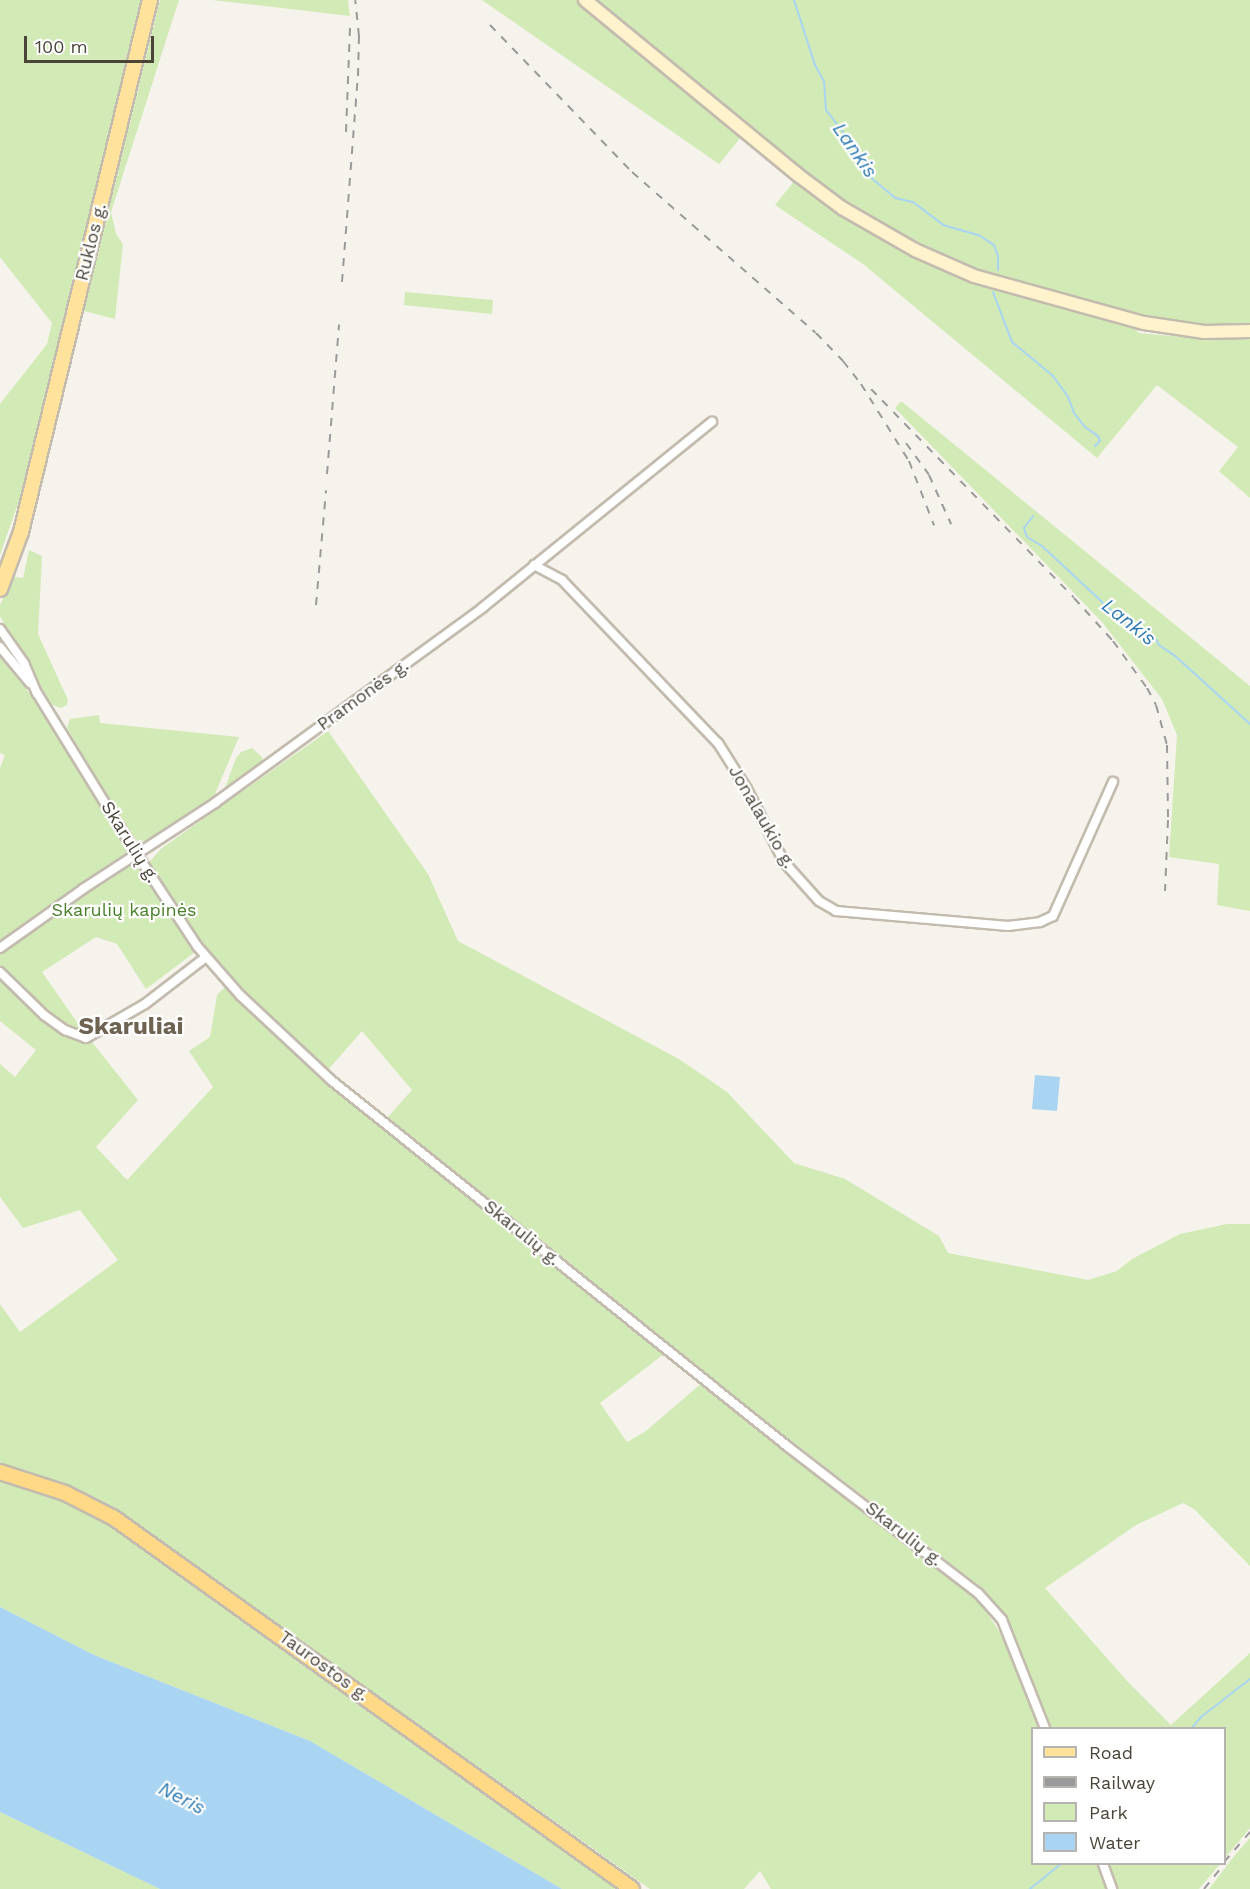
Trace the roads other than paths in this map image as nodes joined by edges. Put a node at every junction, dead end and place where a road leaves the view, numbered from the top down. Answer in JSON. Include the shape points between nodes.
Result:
{"nodes":[{"id":1,"x":150,"y":0,"type":"edge"},
{"id":2,"x":585,"y":0,"type":"edge"},
{"id":3,"x":1250,"y":331,"type":"edge"},
{"id":4,"x":712,"y":422,"type":"dead end"},
{"id":5,"x":32,"y":485,"type":"junction"},
{"id":6,"x":534,"y":566,"type":"junction"},
{"id":7,"x":0,"y":567,"type":"edge"},
{"id":8,"x":0,"y":589,"type":"edge"},
{"id":9,"x":0,"y":629,"type":"edge"},
{"id":10,"x":0,"y":647,"type":"edge"},
{"id":11,"x":38,"y":693,"type":"junction"},
{"id":12,"x":1113,"y":782,"type":"dead end"},
{"id":13,"x":136,"y":853,"type":"junction"},
{"id":14,"x":0,"y":948,"type":"edge"},
{"id":15,"x":206,"y":957,"type":"junction"},
{"id":16,"x":0,"y":972,"type":"edge"},
{"id":17,"x":0,"y":1472,"type":"edge"},
{"id":18,"x":1045,"y":1727,"type":"edge"},
{"id":19,"x":1104,"y":1865,"type":"edge"},
{"id":20,"x":632,"y":1889,"type":"edge"},
{"id":21,"x":1112,"y":1889,"type":"edge"}],
"edges":[{"from":1,"to":5,"type":"main road","name":"Ruklos g."},
{"from":2,"to":3,"type":"main road","via":[[798,176],[842,208],[915,250],[974,276],[1144,324],[1204,332]]},
{"from":4,"to":6,"type":"street","name":"Pramonės g."},
{"from":5,"to":7,"type":"main road"},
{"from":5,"to":8,"type":"main road","via":[[21,532]]},
{"from":6,"to":12,"type":"street","name":"Jonalaukio g.","via":[[562,580],[718,743],[747,789],[784,862],[819,901],[836,910],[1008,926],[1040,922],[1053,916]]},
{"from":6,"to":13,"type":"street","name":"Pramonės g.","via":[[200,814]]},
{"from":9,"to":11,"type":"street","name":"Skarulių g.","via":[[24,663]]},
{"from":10,"to":11,"type":"street","name":"Skarulių g."},
{"from":11,"to":13,"type":"street","name":"Skarulių g."},
{"from":13,"to":14,"type":"street","name":"Pramonės g."},
{"from":13,"to":15,"type":"street","name":"Skarulių g."},
{"from":15,"to":16,"type":"street","via":[[145,1004],[86,1038],[65,1030],[44,1015]]},
{"from":15,"to":18,"type":"street","name":"Skarulių g.","via":[[241,996],[331,1080],[978,1593],[1002,1620]]},
{"from":17,"to":20,"type":"highway","name":"Taurostos g.","via":[[65,1493],[114,1518]]},
{"from":19,"to":21,"type":"street"}]}
